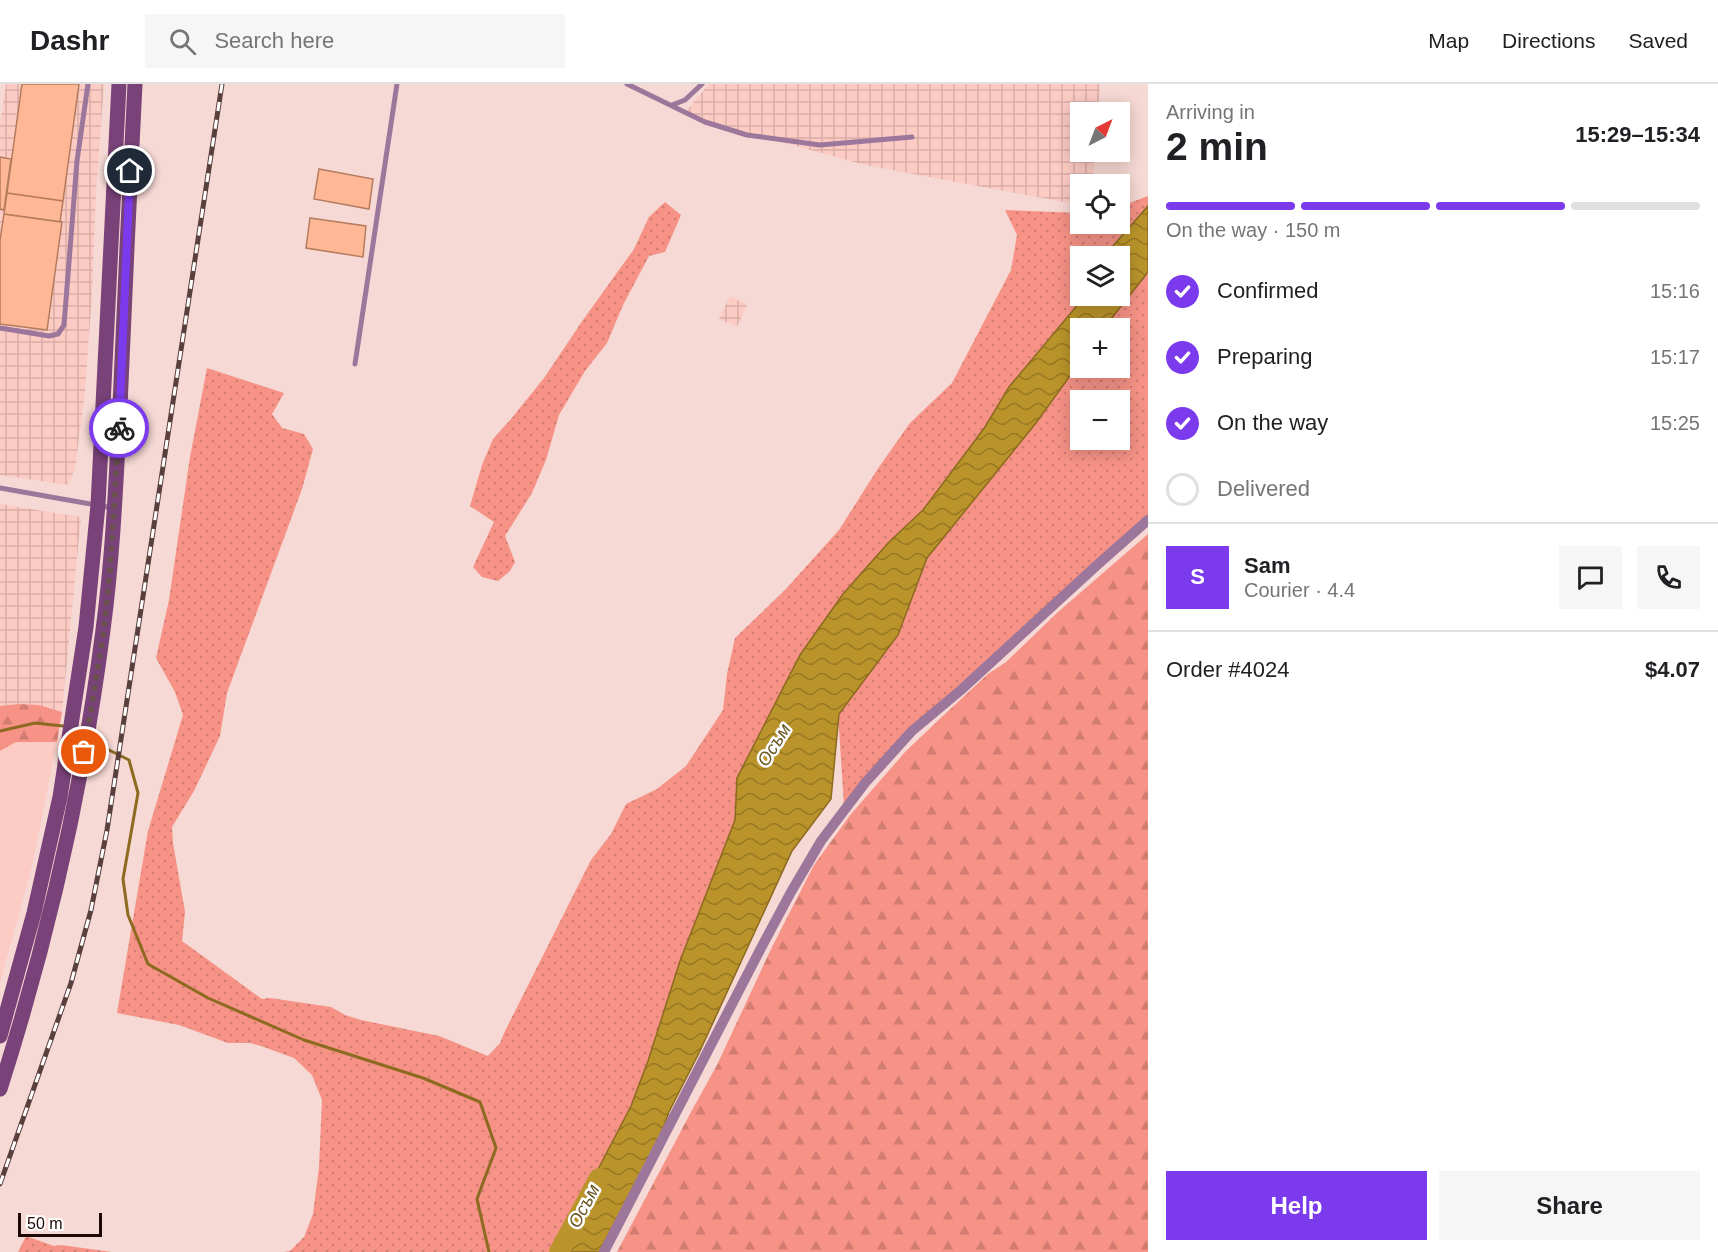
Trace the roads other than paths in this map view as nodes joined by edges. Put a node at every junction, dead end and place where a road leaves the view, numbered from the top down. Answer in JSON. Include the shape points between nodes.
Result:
{"nodes":[{"id":1,"x":88,"y":84,"type":"edge"},
{"id":2,"x":118,"y":84,"type":"edge"},
{"id":3,"x":135,"y":84,"type":"edge"},
{"id":4,"x":397,"y":84,"type":"edge"},
{"id":5,"x":627,"y":84,"type":"edge"},
{"id":6,"x":702,"y":84,"type":"edge"},
{"id":7,"x":672,"y":105,"type":"junction"},
{"id":8,"x":912,"y":137,"type":"dead end"},
{"id":9,"x":0,"y":328,"type":"edge"},
{"id":10,"x":355,"y":364,"type":"dead end"},
{"id":11,"x":0,"y":488,"type":"edge"},
{"id":12,"x":98,"y":505,"type":"junction"},
{"id":13,"x":115,"y":508,"type":"junction"},
{"id":14,"x":1148,"y":520,"type":"edge"},
{"id":15,"x":0,"y":1036,"type":"edge"},
{"id":16,"x":0,"y":1089,"type":"edge"},
{"id":17,"x":604,"y":1252,"type":"edge"}],
"edges":[{"from":1,"to":9,"type":"lane","via":[[77,161],[64,325],[58,334],[49,336]]},
{"from":2,"to":12,"type":"main road"},
{"from":3,"to":13,"type":"main road"},
{"from":4,"to":10,"type":"lane"},
{"from":5,"to":7,"type":"lane"},
{"from":6,"to":7,"type":"lane","via":[[685,100]]},
{"from":7,"to":8,"type":"lane","via":[[705,122],[747,135],[820,145]]},
{"from":11,"to":12,"type":"lane"},
{"from":12,"to":13,"type":"lane"},
{"from":12,"to":15,"type":"main road","via":[[86,627],[60,797],[34,913]]},
{"from":13,"to":16,"type":"main road","via":[[104,630],[75,802],[49,918]]},
{"from":14,"to":17,"type":"street","via":[[912,731],[865,783],[821,841],[761,948]]}]}
